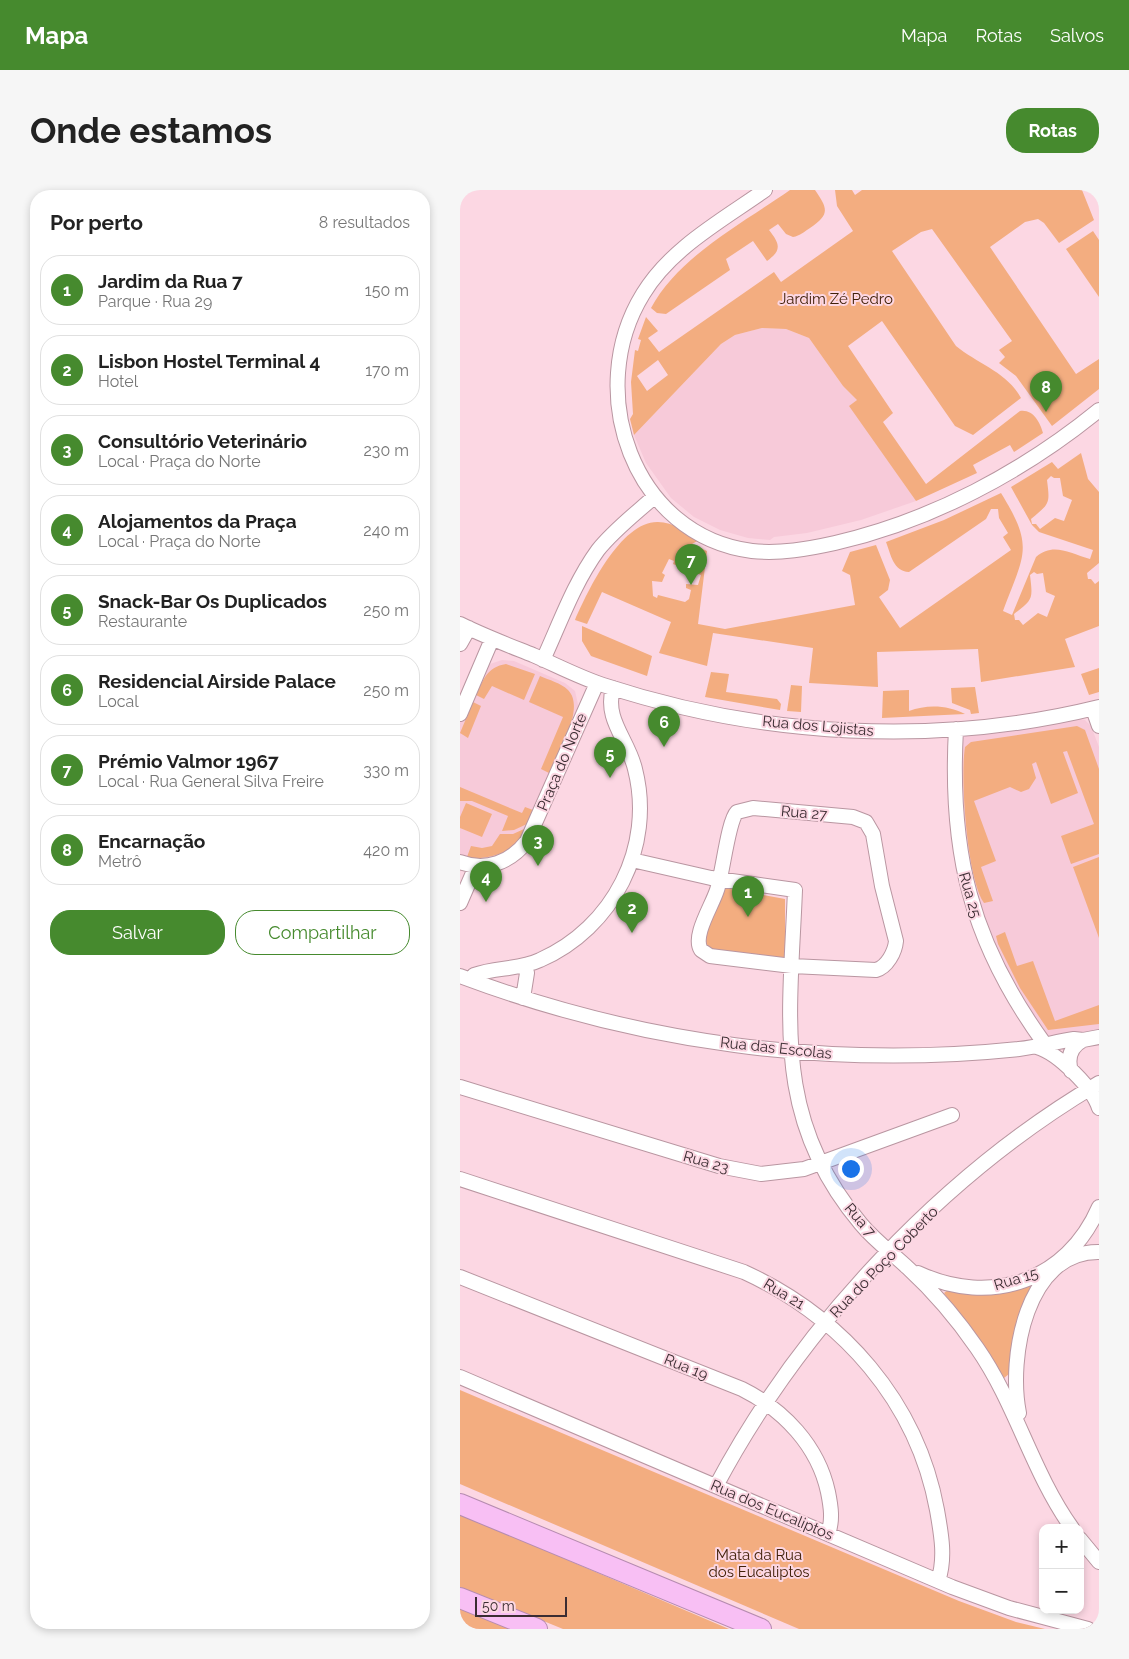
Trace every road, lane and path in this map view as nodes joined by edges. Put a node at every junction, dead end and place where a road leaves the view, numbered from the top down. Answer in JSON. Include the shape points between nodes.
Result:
{"nodes":[{"id":1,"x":765,"y":190,"type":"edge"},
{"id":2,"x":1099,"y":410,"type":"edge"},
{"id":3,"x":654,"y":497,"type":"junction"},
{"id":4,"x":464,"y":626,"type":"edge"},
{"id":5,"x":492,"y":639,"type":"junction"},
{"id":6,"x":460,"y":644,"type":"edge"},
{"id":7,"x":543,"y":660,"type":"junction"},
{"id":8,"x":597,"y":682,"type":"junction"},
{"id":9,"x":613,"y":688,"type":"junction"},
{"id":10,"x":1096,"y":708,"type":"edge"},
{"id":11,"x":460,"y":714,"type":"edge"},
{"id":12,"x":1099,"y":726,"type":"edge"},
{"id":13,"x":956,"y":729,"type":"junction"},
{"id":14,"x":632,"y":860,"type":"junction"},
{"id":15,"x":460,"y":862,"type":"edge"},
{"id":16,"x":476,"y":866,"type":"junction"},
{"id":17,"x":720,"y":880,"type":"junction"},
{"id":18,"x":460,"y":903,"type":"edge"},
{"id":19,"x":526,"y":966,"type":"junction"},
{"id":20,"x":792,"y":966,"type":"junction"},
{"id":21,"x":466,"y":978,"type":"edge"},
{"id":22,"x":523,"y":998,"type":"junction"},
{"id":23,"x":1099,"y":1037,"type":"edge"},
{"id":24,"x":1083,"y":1040,"type":"junction"},
{"id":25,"x":1041,"y":1045,"type":"junction"},
{"id":26,"x":790,"y":1051,"type":"junction"},
{"id":27,"x":1071,"y":1071,"type":"junction"},
{"id":28,"x":460,"y":1087,"type":"edge"},
{"id":29,"x":1096,"y":1096,"type":"edge"},
{"id":30,"x":952,"y":1115,"type":"dead end"},
{"id":31,"x":821,"y":1163,"type":"junction"},
{"id":32,"x":460,"y":1179,"type":"edge"},
{"id":33,"x":1099,"y":1206,"type":"edge"},
{"id":34,"x":1099,"y":1252,"type":"edge"},
{"id":35,"x":889,"y":1253,"type":"junction"},
{"id":36,"x":1058,"y":1263,"type":"junction"},
{"id":37,"x":906,"y":1267,"type":"junction"},
{"id":38,"x":460,"y":1277,"type":"edge"},
{"id":39,"x":827,"y":1323,"type":"junction"},
{"id":40,"x":460,"y":1377,"type":"edge"},
{"id":41,"x":767,"y":1403,"type":"junction"},
{"id":42,"x":1022,"y":1431,"type":"junction"},
{"id":43,"x":716,"y":1486,"type":"junction"},
{"id":44,"x":460,"y":1504,"type":"edge"},
{"id":45,"x":1069,"y":1524,"type":"edge"},
{"id":46,"x":828,"y":1534,"type":"junction"},
{"id":47,"x":1084,"y":1544,"type":"edge"},
{"id":48,"x":1099,"y":1562,"type":"edge"},
{"id":49,"x":938,"y":1581,"type":"junction"},
{"id":50,"x":460,"y":1598,"type":"edge"},
{"id":51,"x":537,"y":1629,"type":"edge"},
{"id":52,"x":761,"y":1629,"type":"edge"},
{"id":53,"x":1088,"y":1629,"type":"edge"}],
"edges":[{"from":1,"to":3,"type":"street","via":[[663,266],[642,296],[627,329],[617,381],[620,417],[630,451]]},
{"from":2,"to":3,"type":"street","via":[[1035,456],[932,512],[869,534],[820,546],[776,552],[730,546],[688,527]]},
{"from":3,"to":7,"type":"street","via":[[608,539],[589,564]]},
{"from":4,"to":5,"type":"street","name":"Rua dos Lojistas"},
{"from":4,"to":6,"type":"street"},
{"from":5,"to":7,"type":"street","name":"Rua dos Lojistas"},
{"from":5,"to":11,"type":"street"},
{"from":7,"to":8,"type":"street","name":"Rua dos Lojistas"},
{"from":8,"to":9,"type":"street","name":"Rua dos Lojistas"},
{"from":8,"to":16,"type":"street","name":"Praça do Norte","via":[[527,841],[521,850],[504,862]]},
{"from":9,"to":13,"type":"street","name":"Rua dos Lojistas","via":[[716,714],[792,726],[886,732]]},
{"from":9,"to":14,"type":"street","via":[[609,703],[611,715],[630,752],[639,786],[640,822]]},
{"from":10,"to":12,"type":"street"},
{"from":10,"to":13,"type":"street","name":"Rua dos Lojistas","via":[[1001,725]]},
{"from":13,"to":25,"type":"street","name":"Rua 25","via":[[954,811],[970,897],[1003,979]]},
{"from":14,"to":17,"type":"street"},
{"from":14,"to":19,"type":"street","via":[[619,889],[592,924],[572,941]]},
{"from":15,"to":16,"type":"street","name":"Praça do Norte"},
{"from":16,"to":18,"type":"street"},
{"from":17,"to":20,"type":"street","name":"Rua 7","via":[[795,890]]},
{"from":17,"to":20,"type":"street","name":"Rua 27","via":[[698,937],[702,950],[710,956]]},
{"from":17,"to":20,"type":"street","name":"Rua 27","via":[[731,822],[742,809],[853,817],[869,825],[896,941],[887,963],[876,970]]},
{"from":19,"to":21,"type":"street"},
{"from":19,"to":22,"type":"street"},
{"from":20,"to":26,"type":"street","name":"Rua 7"},
{"from":21,"to":22,"type":"street","name":"Rua das Escolas"},
{"from":22,"to":26,"type":"street","name":"Rua das Escolas","via":[[653,1032],[735,1046]]},
{"from":23,"to":24,"type":"street","name":"Rua das Escolas"},
{"from":24,"to":25,"type":"street","name":"Rua das Escolas"},
{"from":24,"to":27,"type":"street","via":[[1071,1051]]},
{"from":25,"to":26,"type":"street","name":"Rua das Escolas","via":[[908,1056]]},
{"from":25,"to":27,"type":"street"},
{"from":26,"to":31,"type":"street","name":"Rua 7","via":[[802,1115]]},
{"from":27,"to":29,"type":"street"},
{"from":28,"to":31,"type":"street","name":"Rua 23","via":[[733,1170],[776,1173]]},
{"from":29,"to":35,"type":"street","name":"Rua do Poço Coberto","via":[[989,1161]]},
{"from":30,"to":31,"type":"street","name":"Rua 23"},
{"from":31,"to":35,"type":"street","name":"Rua 7","via":[[848,1208]]},
{"from":32,"to":39,"type":"street","name":"Rua 21","via":[[744,1272],[785,1293]]},
{"from":33,"to":36,"type":"street","name":"Rua 15","via":[[1077,1244]]},
{"from":34,"to":36,"type":"street","via":[[1078,1254]]},
{"from":35,"to":37,"type":"street","name":"Rua 7"},
{"from":35,"to":39,"type":"street","name":"Rua do Poço Coberto"},
{"from":36,"to":37,"type":"street","name":"Rua 15","via":[[1013,1284],[975,1288],[938,1282]]},
{"from":36,"to":42,"type":"street","via":[[1030,1306],[1017,1349],[1015,1382]]},
{"from":37,"to":42,"type":"street","name":"Rua 7","via":[[942,1303],[973,1343],[999,1384]]},
{"from":38,"to":41,"type":"street","name":"Rua 19","via":[[742,1389]]},
{"from":39,"to":41,"type":"street","name":"Rua do Poço Coberto"},
{"from":39,"to":49,"type":"street","name":"Rua 21","via":[[874,1372],[895,1401],[915,1440],[930,1480],[939,1522],[942,1565]]},
{"from":40,"to":43,"type":"street","name":"Rua dos Eucaliptos"},
{"from":41,"to":43,"type":"street","name":"Rua do Poço Coberto"},
{"from":41,"to":46,"type":"street","name":"Rua 19","via":[[793,1426],[817,1462],[830,1504],[832,1523]]},
{"from":42,"to":45,"type":"street","name":"Rua 7","via":[[1047,1489]]},
{"from":43,"to":46,"type":"street","name":"Rua dos Eucaliptos"},
{"from":44,"to":52,"type":"highway"},
{"from":46,"to":49,"type":"street","name":"Rua dos Eucaliptos"},
{"from":47,"to":48,"type":"street"},
{"from":49,"to":53,"type":"street","name":"Rua dos Eucaliptos","via":[[1009,1608]]},
{"from":50,"to":51,"type":"highway"}]}
